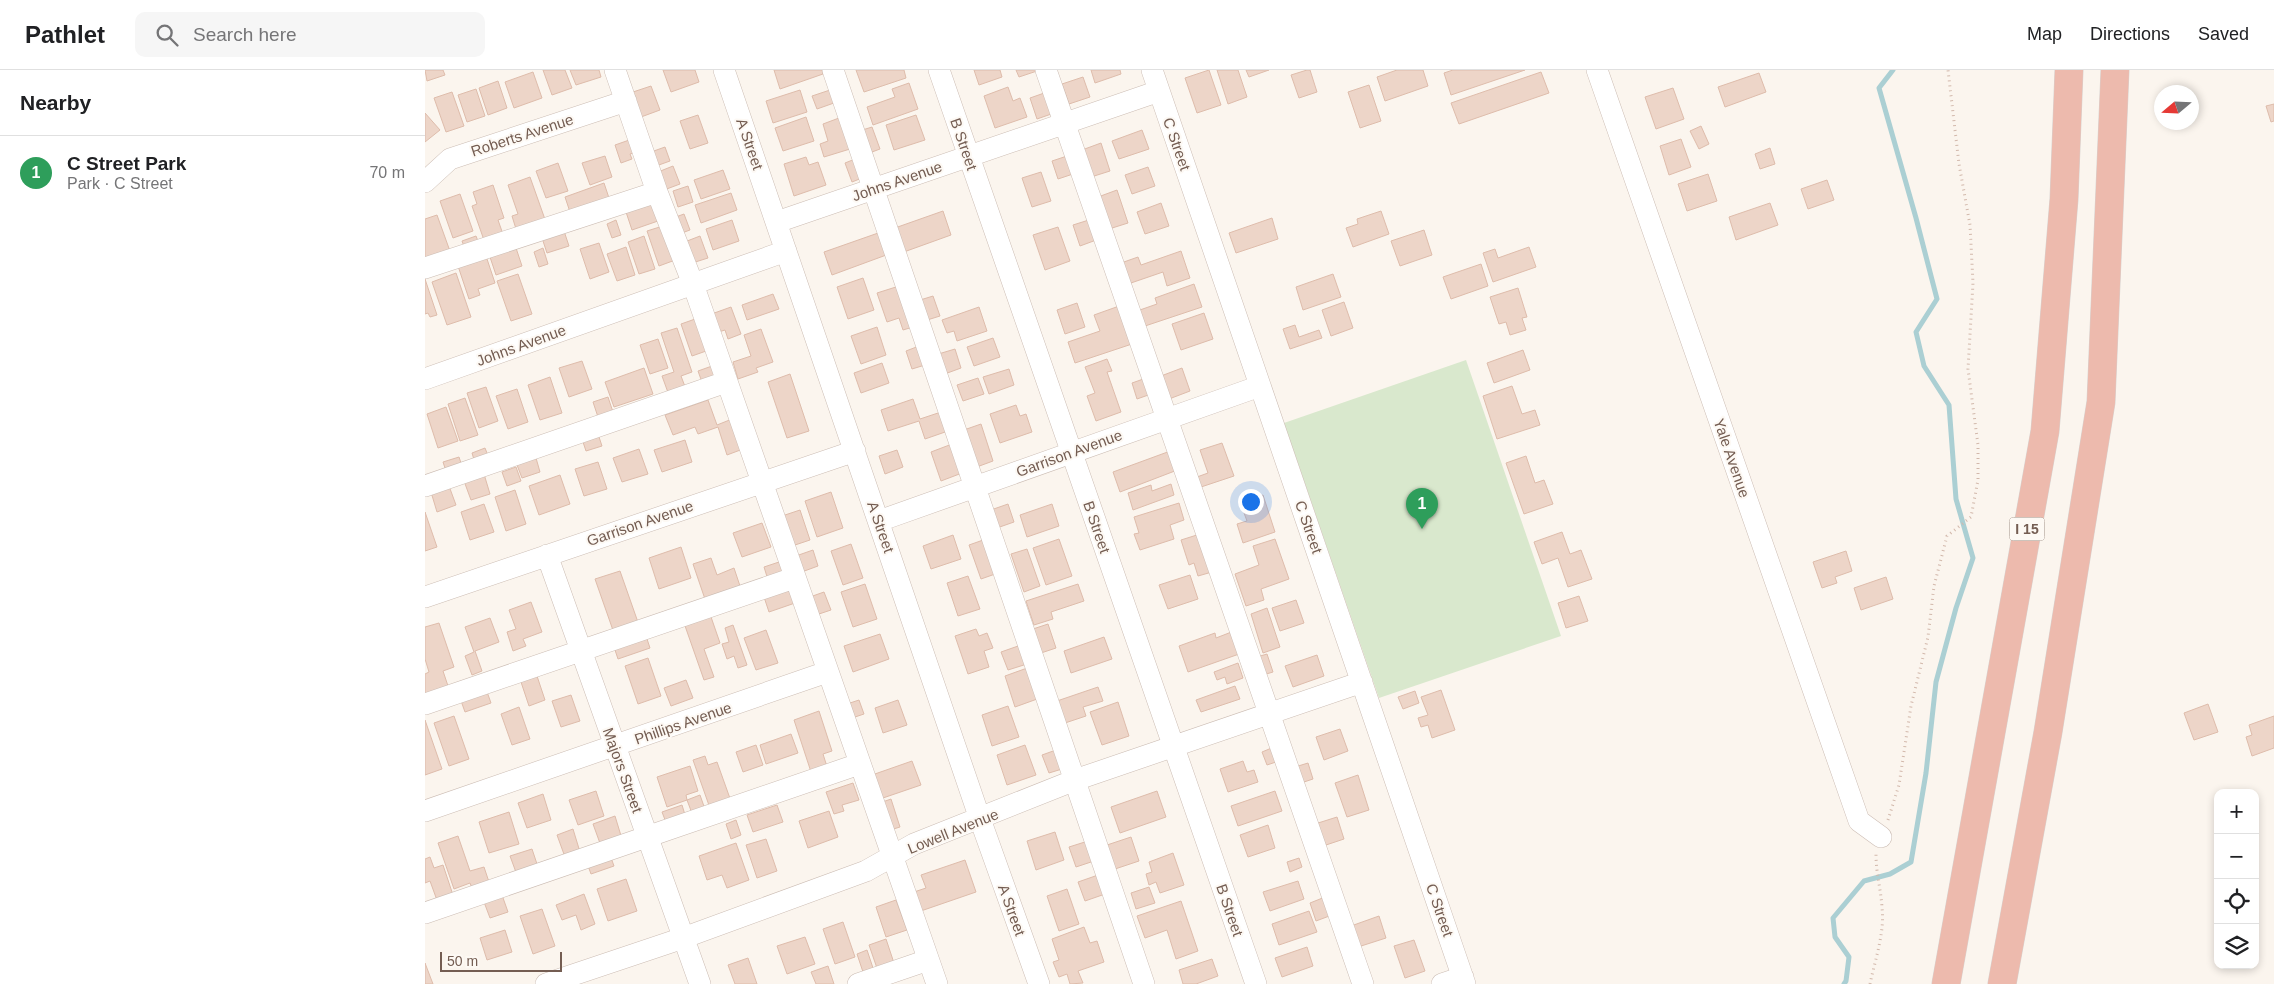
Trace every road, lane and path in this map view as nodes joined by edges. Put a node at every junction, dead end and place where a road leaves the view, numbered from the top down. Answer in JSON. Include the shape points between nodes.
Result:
{"nodes":[{"id":1,"x":615,"y":70,"type":"edge"},
{"id":2,"x":725,"y":70,"type":"edge"},
{"id":3,"x":833,"y":70,"type":"edge"},
{"id":4,"x":939,"y":70,"type":"edge"},
{"id":5,"x":1046,"y":70,"type":"edge"},
{"id":6,"x":1152,"y":70,"type":"edge"},
{"id":7,"x":1597,"y":70,"type":"edge"},
{"id":8,"x":1947,"y":70,"type":"edge"},
{"id":9,"x":2069,"y":70,"type":"edge"},
{"id":10,"x":2115,"y":70,"type":"edge"},
{"id":11,"x":1159,"y":91,"type":"junction"},
{"id":12,"x":626,"y":101,"type":"junction"},
{"id":13,"x":1065,"y":123,"type":"junction"},
{"id":14,"x":969,"y":156,"type":"junction"},
{"id":15,"x":425,"y":182,"type":"edge"},
{"id":16,"x":873,"y":189,"type":"junction"},
{"id":17,"x":657,"y":192,"type":"junction"},
{"id":18,"x":777,"y":222,"type":"junction"},
{"id":19,"x":786,"y":250,"type":"junction"},
{"id":20,"x":425,"y":268,"type":"edge"},
{"id":21,"x":693,"y":284,"type":"junction"},
{"id":22,"x":425,"y":379,"type":"edge"},
{"id":23,"x":726,"y":382,"type":"junction"},
{"id":24,"x":1260,"y":386,"type":"junction"},
{"id":25,"x":1167,"y":419,"type":"junction"},
{"id":26,"x":855,"y":451,"type":"junction"},
{"id":27,"x":1071,"y":453,"type":"junction"},
{"id":28,"x":761,"y":482,"type":"junction"},
{"id":29,"x":425,"y":486,"type":"edge"},
{"id":30,"x":975,"y":487,"type":"junction"},
{"id":31,"x":879,"y":521,"type":"junction"},
{"id":32,"x":547,"y":555,"type":"junction"},
{"id":33,"x":794,"y":578,"type":"junction"},
{"id":34,"x":425,"y":597,"type":"edge"},
{"id":35,"x":581,"y":652,"type":"junction"},
{"id":36,"x":827,"y":672,"type":"junction"},
{"id":37,"x":1362,"y":682,"type":"junction"},
{"id":38,"x":425,"y":704,"type":"edge"},
{"id":39,"x":1270,"y":714,"type":"junction"},
{"id":40,"x":614,"y":747,"type":"junction"},
{"id":41,"x":1173,"y":747,"type":"junction"},
{"id":42,"x":859,"y":764,"type":"junction"},
{"id":43,"x":1075,"y":780,"type":"junction"},
{"id":44,"x":425,"y":811,"type":"edge"},
{"id":45,"x":980,"y":820,"type":"junction"},
{"id":46,"x":646,"y":836,"type":"junction"},
{"id":47,"x":1881,"y":836,"type":"junction"},
{"id":48,"x":892,"y":857,"type":"junction"},
{"id":49,"x":425,"y":913,"type":"edge"},
{"id":50,"x":683,"y":938,"type":"junction"},
{"id":51,"x":928,"y":960,"type":"junction"},
{"id":52,"x":1464,"y":980,"type":"edge"},
{"id":53,"x":557,"y":982,"type":"edge"},
{"id":54,"x":700,"y":984,"type":"edge"},
{"id":55,"x":858,"y":984,"type":"edge"},
{"id":56,"x":937,"y":984,"type":"edge"},
{"id":57,"x":1039,"y":984,"type":"edge"},
{"id":58,"x":1145,"y":984,"type":"edge"},
{"id":59,"x":1256,"y":984,"type":"edge"},
{"id":60,"x":1363,"y":984,"type":"edge"},
{"id":61,"x":1442,"y":984,"type":"edge"},
{"id":62,"x":1871,"y":984,"type":"edge"},
{"id":63,"x":1946,"y":984,"type":"edge"},
{"id":64,"x":2002,"y":984,"type":"edge"}],
"edges":[{"from":1,"to":12,"type":"street"},
{"from":2,"to":18,"type":"street","name":"A Street"},
{"from":3,"to":16,"type":"street"},
{"from":4,"to":14,"type":"street","name":"B Street"},
{"from":5,"to":13,"type":"street"},
{"from":6,"to":11,"type":"street","name":"C Street"},
{"from":7,"to":47,"type":"street","name":"Yale Avenue","via":[[1859,821]]},
{"from":8,"to":47,"type":"path","via":[[1970,225],[1973,282],[1967,369],[1978,445],[1978,480],[1971,517],[1947,536],[1934,586],[1929,637],[1911,706],[1899,785]]},
{"from":9,"to":63,"type":"highway","number":"I 15","via":[[2064,199],[2045,431]]},
{"from":10,"to":64,"type":"highway","via":[[2101,402],[2048,732]]},
{"from":11,"to":13,"type":"street","name":"Johns Avenue"},
{"from":11,"to":24,"type":"street","name":"C Street"},
{"from":12,"to":15,"type":"street","name":"Roberts Avenue","via":[[450,159]]},
{"from":12,"to":17,"type":"street"},
{"from":13,"to":14,"type":"street","name":"Johns Avenue"},
{"from":13,"to":25,"type":"street"},
{"from":14,"to":16,"type":"street","name":"Johns Avenue"},
{"from":14,"to":27,"type":"street","name":"B Street"},
{"from":16,"to":18,"type":"street","name":"Johns Avenue"},
{"from":16,"to":30,"type":"street"},
{"from":17,"to":20,"type":"street"},
{"from":17,"to":21,"type":"street"},
{"from":18,"to":19,"type":"street","name":"A Street"},
{"from":19,"to":21,"type":"street","name":"Johns Avenue"},
{"from":19,"to":26,"type":"street","name":"A Street"},
{"from":21,"to":22,"type":"street","name":"Johns Avenue"},
{"from":21,"to":23,"type":"street"},
{"from":23,"to":28,"type":"street"},
{"from":23,"to":29,"type":"street"},
{"from":24,"to":25,"type":"street","name":"Garrison Avenue"},
{"from":24,"to":37,"type":"street","name":"C Street"},
{"from":25,"to":27,"type":"street","name":"Garrison Avenue"},
{"from":25,"to":39,"type":"street"},
{"from":26,"to":28,"type":"street","name":"Garrison Avenue"},
{"from":26,"to":31,"type":"street","name":"A Street"},
{"from":27,"to":30,"type":"street","name":"Garrison Avenue"},
{"from":27,"to":41,"type":"street","name":"B Street"},
{"from":28,"to":32,"type":"street","name":"Garrison Avenue"},
{"from":28,"to":33,"type":"street"},
{"from":30,"to":31,"type":"street","name":"Garrison Avenue"},
{"from":30,"to":43,"type":"street"},
{"from":31,"to":45,"type":"street","name":"A Street"},
{"from":32,"to":34,"type":"street","name":"Garrison Avenue"},
{"from":32,"to":35,"type":"street","name":"Majors Street"},
{"from":33,"to":35,"type":"street"},
{"from":33,"to":36,"type":"street"},
{"from":35,"to":38,"type":"street"},
{"from":35,"to":40,"type":"street","name":"Majors Street"},
{"from":36,"to":40,"type":"street","name":"Phillips Avenue"},
{"from":36,"to":42,"type":"street"},
{"from":37,"to":39,"type":"street","name":"Lowell Avenue"},
{"from":37,"to":52,"type":"street","name":"C Street"},
{"from":39,"to":41,"type":"street","name":"Lowell Avenue"},
{"from":39,"to":60,"type":"street"},
{"from":40,"to":44,"type":"street","name":"Phillips Avenue"},
{"from":40,"to":46,"type":"street","name":"Majors Street"},
{"from":41,"to":43,"type":"street","name":"Lowell Avenue"},
{"from":41,"to":59,"type":"street","name":"B Street"},
{"from":42,"to":46,"type":"street"},
{"from":42,"to":48,"type":"street"},
{"from":43,"to":45,"type":"street","name":"Lowell Avenue"},
{"from":43,"to":58,"type":"street"},
{"from":45,"to":48,"type":"street","name":"Lowell Avenue","via":[[914,844]]},
{"from":45,"to":57,"type":"street","name":"A Street"},
{"from":46,"to":49,"type":"street"},
{"from":46,"to":50,"type":"street","name":"Majors Street"},
{"from":47,"to":62,"type":"path","via":[[1876,867],[1883,908]]},
{"from":48,"to":50,"type":"street","name":"Lowell Avenue","via":[[866,871]]},
{"from":48,"to":51,"type":"street"},
{"from":50,"to":53,"type":"street","name":"Lowell Avenue"},
{"from":50,"to":54,"type":"street","name":"Majors Street"},
{"from":51,"to":55,"type":"street"},
{"from":51,"to":56,"type":"street"},
{"from":52,"to":61,"type":"street"}]}
